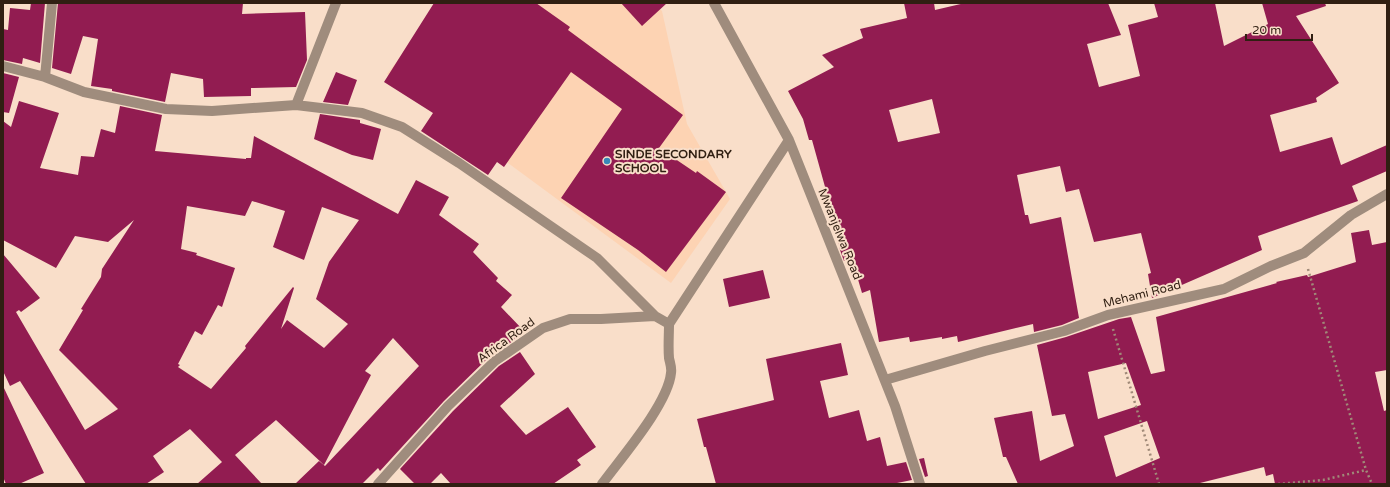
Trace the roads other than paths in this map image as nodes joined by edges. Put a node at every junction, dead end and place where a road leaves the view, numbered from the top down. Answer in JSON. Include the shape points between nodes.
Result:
{"nodes":[{"id":1,"x":52,"y":3,"type":"edge"},
{"id":2,"x":336,"y":3,"type":"edge"},
{"id":3,"x":714,"y":3,"type":"edge"},
{"id":4,"x":3,"y":66,"type":"edge"},
{"id":5,"x":45,"y":77,"type":"junction"},
{"id":6,"x":296,"y":105,"type":"junction"},
{"id":7,"x":789,"y":140,"type":"junction"},
{"id":8,"x":1387,"y":194,"type":"edge"},
{"id":9,"x":655,"y":316,"type":"junction"},
{"id":10,"x":669,"y":324,"type":"junction"},
{"id":11,"x":885,"y":380,"type":"junction"},
{"id":12,"x":378,"y":484,"type":"edge"},
{"id":13,"x":602,"y":484,"type":"edge"},
{"id":14,"x":920,"y":484,"type":"edge"}],
"edges":[{"from":1,"to":5,"type":"street"},
{"from":2,"to":6,"type":"street"},
{"from":3,"to":7,"type":"street","name":"Mwanjelwa Road"},
{"from":4,"to":5,"type":"street"},
{"from":5,"to":6,"type":"street","via":[[84,92],[166,109],[212,111]]},
{"from":6,"to":9,"type":"street","via":[[362,113],[402,127],[597,258]]},
{"from":7,"to":10,"type":"street"},
{"from":7,"to":11,"type":"street","name":"Mwanjelwa Road"},
{"from":8,"to":11,"type":"street","name":"Mehami Road","via":[[1351,215],[1304,253],[1224,289],[1108,315],[1064,331]]},
{"from":9,"to":10,"type":"street"},
{"from":9,"to":12,"type":"street","name":"Africa Road","via":[[570,319],[543,328],[495,361],[448,406]]},
{"from":10,"to":13,"type":"street","via":[[669,357],[672,372],[669,383],[640,433]]},
{"from":11,"to":14,"type":"street","name":"Mwanjelwa Road"}]}
